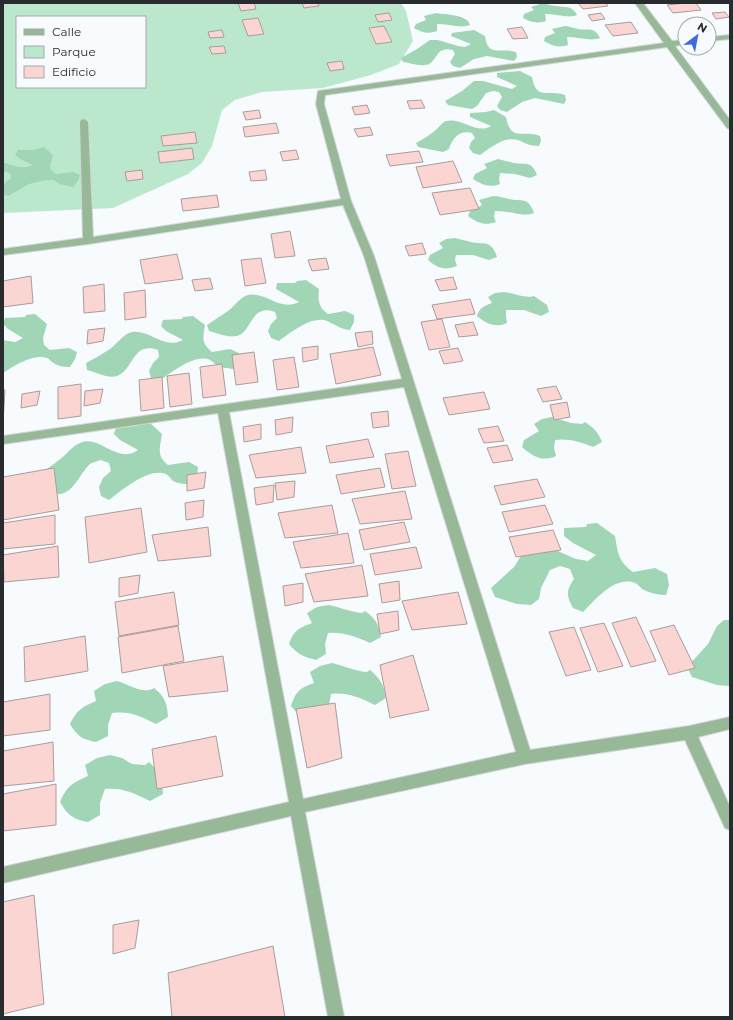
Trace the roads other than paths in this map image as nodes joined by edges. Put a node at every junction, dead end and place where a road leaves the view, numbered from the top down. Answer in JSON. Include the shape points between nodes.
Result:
{"nodes":[{"id":1,"x":639,"y":3,"type":"edge"},
{"id":2,"x":730,"y":37,"type":"edge"},
{"id":3,"x":717,"y":38,"type":"edge"},
{"id":4,"x":677,"y":43,"type":"edge"},
{"id":5,"x":670,"y":44,"type":"junction"},
{"id":6,"x":84,"y":122,"type":"dead end"},
{"id":7,"x":730,"y":126,"type":"edge"},
{"id":8,"x":346,"y":200,"type":"junction"},
{"id":9,"x":88,"y":241,"type":"junction"},
{"id":10,"x":3,"y":252,"type":"edge"},
{"id":11,"x":409,"y":382,"type":"junction"},
{"id":12,"x":223,"y":408,"type":"junction"},
{"id":13,"x":3,"y":440,"type":"edge"},
{"id":14,"x":730,"y":723,"type":"edge"},
{"id":15,"x":689,"y":733,"type":"junction"},
{"id":16,"x":525,"y":757,"type":"junction"},
{"id":17,"x":297,"y":807,"type":"junction"},
{"id":18,"x":730,"y":823,"type":"edge"},
{"id":19,"x":3,"y":875,"type":"edge"},
{"id":20,"x":336,"y":1017,"type":"edge"}],
"edges":[{"from":1,"to":5,"type":"street"},
{"from":2,"to":3,"type":"street"},
{"from":4,"to":5,"type":"street"},
{"from":5,"to":7,"type":"street"},
{"from":5,"to":8,"type":"street","via":[[321,93],[320,104]]},
{"from":6,"to":9,"type":"street"},
{"from":8,"to":9,"type":"street"},
{"from":8,"to":11,"type":"street","via":[[369,256]]},
{"from":9,"to":10,"type":"street"},
{"from":11,"to":12,"type":"street"},
{"from":11,"to":16,"type":"street"},
{"from":12,"to":13,"type":"street"},
{"from":12,"to":17,"type":"street"},
{"from":14,"to":15,"type":"street"},
{"from":15,"to":16,"type":"street"},
{"from":15,"to":18,"type":"street"},
{"from":16,"to":17,"type":"street"},
{"from":17,"to":19,"type":"street"},
{"from":17,"to":20,"type":"street"}]}
